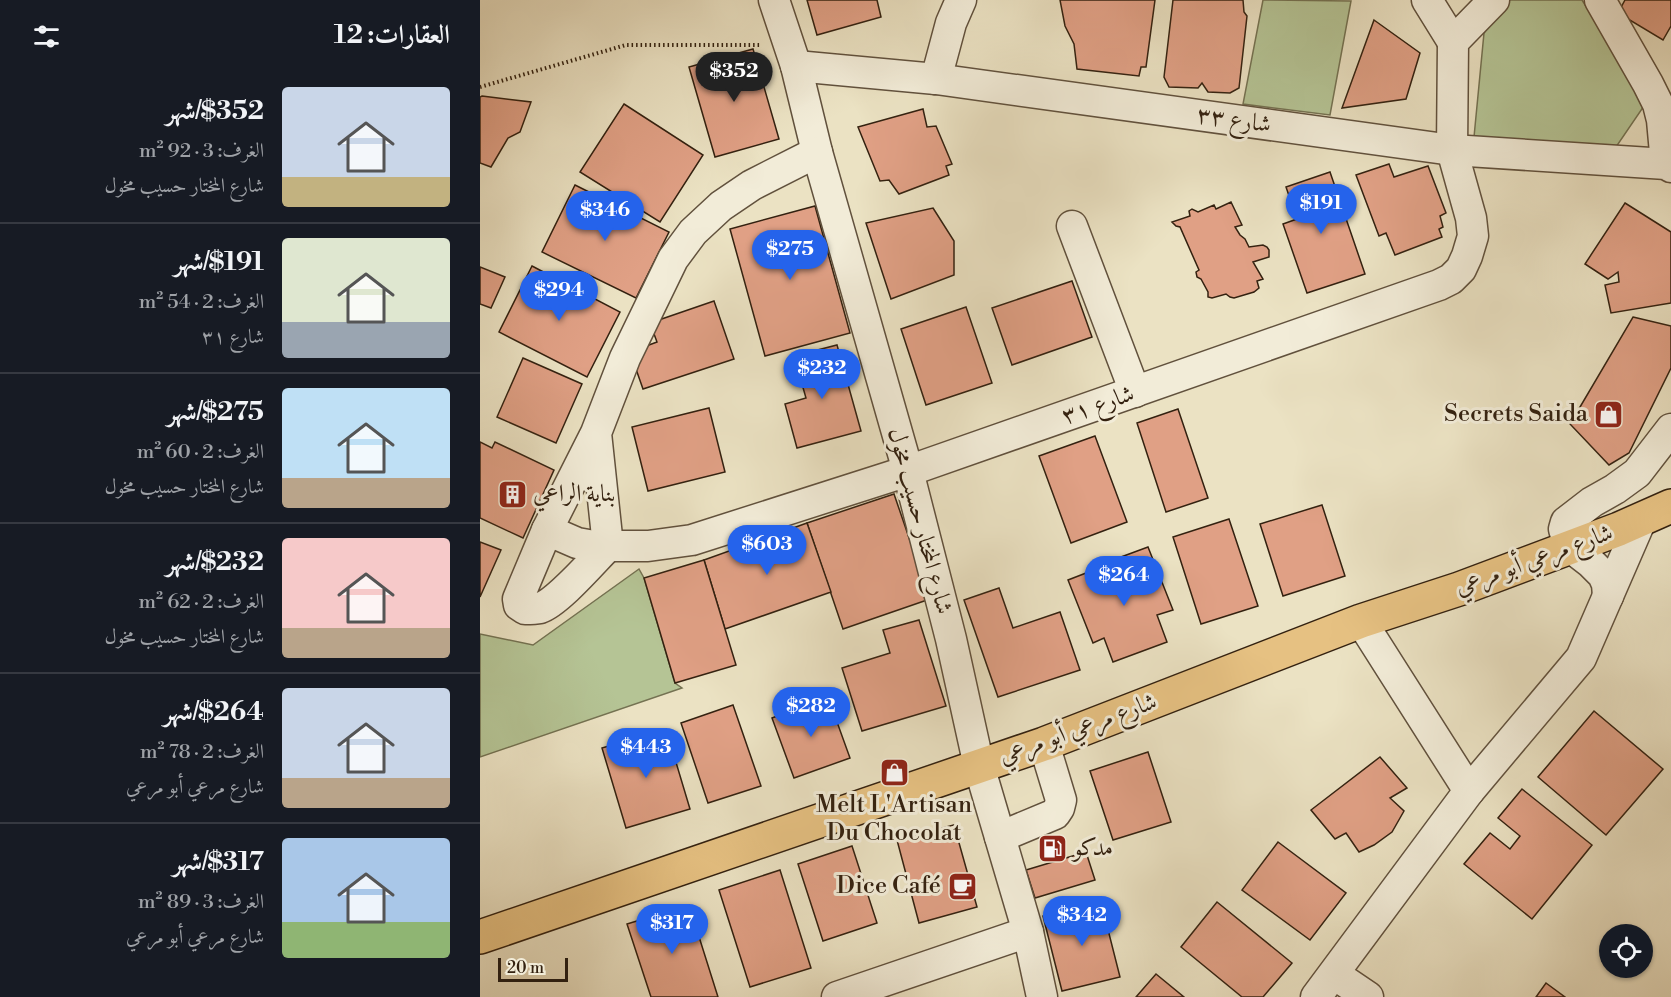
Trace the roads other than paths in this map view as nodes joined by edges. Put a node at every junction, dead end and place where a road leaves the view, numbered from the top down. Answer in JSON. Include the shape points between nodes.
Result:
{"nodes":[{"id":1,"x":774,"y":0,"type":"edge"},
{"id":2,"x":961,"y":0,"type":"edge"},
{"id":3,"x":1427,"y":0,"type":"edge"},
{"id":4,"x":1494,"y":0,"type":"edge"},
{"id":5,"x":1600,"y":0,"type":"edge"},
{"id":6,"x":1453,"y":42,"type":"junction"},
{"id":7,"x":793,"y":55,"type":"junction"},
{"id":8,"x":936,"y":79,"type":"junction"},
{"id":9,"x":1452,"y":150,"type":"junction"},
{"id":10,"x":817,"y":152,"type":"junction"},
{"id":11,"x":1668,"y":166,"type":"edge"},
{"id":12,"x":1072,"y":226,"type":"dead end"},
{"id":13,"x":1135,"y":392,"type":"junction"},
{"id":14,"x":1671,"y":429,"type":"edge"},
{"id":15,"x":596,"y":433,"type":"junction"},
{"id":16,"x":908,"y":471,"type":"junction"},
{"id":17,"x":1662,"y":512,"type":"edge"},
{"id":18,"x":547,"y":530,"type":"junction"},
{"id":19,"x":608,"y":546,"type":"junction"},
{"id":20,"x":1569,"y":546,"type":"junction"},
{"id":21,"x":1608,"y":596,"type":"junction"},
{"id":22,"x":1361,"y":621,"type":"junction"},
{"id":23,"x":1044,"y":744,"type":"junction"},
{"id":24,"x":979,"y":766,"type":"junction"},
{"id":25,"x":1468,"y":791,"type":"junction"},
{"id":26,"x":1000,"y":837,"type":"junction"},
{"id":27,"x":1028,"y":932,"type":"junction"},
{"id":28,"x":480,"y":937,"type":"edge"},
{"id":29,"x":1325,"y":986,"type":"edge"},
{"id":30,"x":837,"y":997,"type":"edge"},
{"id":31,"x":1042,"y":997,"type":"edge"},
{"id":32,"x":1368,"y":997,"type":"edge"}],
"edges":[{"from":1,"to":7,"type":"street","name":"شارع المختار حسيب مخول"},
{"from":2,"to":8,"type":"street"},
{"from":3,"to":6,"type":"street"},
{"from":4,"to":6,"type":"street"},
{"from":5,"to":11,"type":"street","via":[[1658,104]]},
{"from":6,"to":9,"type":"street","name":"شارع ٣١"},
{"from":7,"to":8,"type":"street","name":"شارع ٣٣"},
{"from":7,"to":10,"type":"street","name":"شارع المختار حسيب مخول"},
{"from":8,"to":9,"type":"street","name":"شارع ٣٣"},
{"from":9,"to":11,"type":"street","name":"شارع ٣٣"},
{"from":9,"to":13,"type":"street","name":"شارع ٣١","via":[[1473,236],[1461,269],[1451,279]]},
{"from":10,"to":15,"type":"street","via":[[752,185],[693,232],[673,259],[630,348]]},
{"from":10,"to":16,"type":"street","name":"شارع المختار حسيب مخول"},
{"from":12,"to":13,"type":"street"},
{"from":13,"to":16,"type":"street","name":"شارع ٣١"},
{"from":14,"to":20,"type":"street","via":[[1637,473],[1566,522],[1563,529]]},
{"from":15,"to":18,"type":"street"},
{"from":15,"to":19,"type":"street"},
{"from":16,"to":19,"type":"street","name":"شارع ٣١","via":[[692,540]]},
{"from":16,"to":24,"type":"street","name":"شارع المختار حسيب مخول"},
{"from":17,"to":20,"type":"main road","name":"شارع مرعي أبو مرعي"},
{"from":17,"to":21,"type":"street"},
{"from":18,"to":19,"type":"street","name":"شارع ٣١","via":[[578,543]]},
{"from":18,"to":19,"type":"street","via":[[518,599],[525,609],[539,609],[558,597]]},
{"from":20,"to":21,"type":"street","via":[[1599,570]]},
{"from":20,"to":22,"type":"main road","name":"شارع مرعي أبو مرعي","via":[[1459,589]]},
{"from":21,"to":25,"type":"street","via":[[1581,658]]},
{"from":22,"to":23,"type":"main road","name":"شارع مرعي أبو مرعي"},
{"from":22,"to":25,"type":"street"},
{"from":23,"to":24,"type":"main road","name":"شارع مرعي أبو مرعي"},
{"from":23,"to":26,"type":"street","via":[[1061,800],[1059,808],[1055,814]]},
{"from":24,"to":26,"type":"street","name":"شارع المختار حسيب مخول"},
{"from":24,"to":28,"type":"main road","name":"شارع مرعي أبو مرعي"},
{"from":25,"to":29,"type":"street"},
{"from":26,"to":27,"type":"street","name":"شارع المختار حسيب مخول"},
{"from":27,"to":30,"type":"street"},
{"from":27,"to":31,"type":"street","name":"شارع المختار حسيب مخول"},
{"from":29,"to":32,"type":"street"}]}
